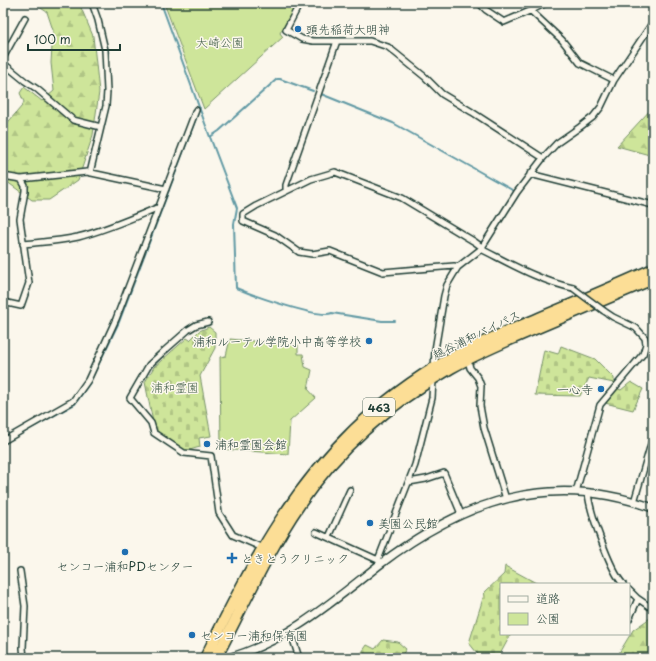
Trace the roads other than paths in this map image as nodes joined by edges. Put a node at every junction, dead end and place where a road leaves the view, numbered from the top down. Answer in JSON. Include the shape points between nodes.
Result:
{"nodes":[{"id":1,"x":92,"y":3,"type":"edge"},
{"id":2,"x":300,"y":3,"type":"edge"},
{"id":3,"x":479,"y":3,"type":"edge"},
{"id":4,"x":546,"y":3,"type":"edge"},
{"id":5,"x":531,"y":11,"type":"junction"},
{"id":6,"x":25,"y":18,"type":"dead end"},
{"id":7,"x":653,"y":22,"type":"edge"},
{"id":8,"x":337,"y":41,"type":"junction"},
{"id":9,"x":3,"y":58,"type":"edge"},
{"id":10,"x":3,"y":63,"type":"edge"},
{"id":11,"x":614,"y":80,"type":"junction"},
{"id":12,"x":196,"y":110,"type":"dead end"},
{"id":13,"x":102,"y":127,"type":"junction"},
{"id":14,"x":543,"y":158,"type":"junction"},
{"id":15,"x":90,"y":173,"type":"junction"},
{"id":16,"x":530,"y":174,"type":"junction"},
{"id":17,"x":3,"y":176,"type":"edge"},
{"id":18,"x":21,"y":179,"type":"junction"},
{"id":19,"x":166,"y":189,"type":"junction"},
{"id":20,"x":286,"y":192,"type":"junction"},
{"id":21,"x":653,"y":205,"type":"edge"},
{"id":22,"x":159,"y":207,"type":"junction"},
{"id":23,"x":23,"y":244,"type":"junction"},
{"id":24,"x":482,"y":248,"type":"junction"},
{"id":25,"x":458,"y":268,"type":"junction"},
{"id":26,"x":653,"y":269,"type":"edge"},
{"id":27,"x":653,"y":279,"type":"edge"},
{"id":28,"x":3,"y":302,"type":"edge"},
{"id":29,"x":208,"y":322,"type":"dead end"},
{"id":30,"x":646,"y":344,"type":"junction"},
{"id":31,"x":653,"y":348,"type":"edge"},
{"id":32,"x":468,"y":360,"type":"junction"},
{"id":33,"x":434,"y":368,"type":"junction"},
{"id":34,"x":434,"y":379,"type":"junction"},
{"id":35,"x":653,"y":437,"type":"edge"},
{"id":36,"x":3,"y":441,"type":"edge"},
{"id":37,"x":409,"y":482,"type":"junction"},
{"id":38,"x":350,"y":490,"type":"dead end"},
{"id":39,"x":576,"y":492,"type":"junction"},
{"id":40,"x":588,"y":494,"type":"junction"},
{"id":41,"x":506,"y":499,"type":"junction"},
{"id":42,"x":634,"y":502,"type":"junction"},
{"id":43,"x":653,"y":508,"type":"edge"},
{"id":44,"x":461,"y":514,"type":"junction"},
{"id":45,"x":316,"y":532,"type":"dead end"},
{"id":46,"x":329,"y":537,"type":"junction"},
{"id":47,"x":263,"y":548,"type":"junction"},
{"id":48,"x":380,"y":562,"type":"junction"},
{"id":49,"x":20,"y":571,"type":"dead end"},
{"id":50,"x":622,"y":583,"type":"edge"},
{"id":51,"x":630,"y":591,"type":"edge"},
{"id":52,"x":638,"y":599,"type":"junction"},
{"id":53,"x":653,"y":600,"type":"edge"},
{"id":54,"x":651,"y":608,"type":"edge"},
{"id":55,"x":630,"y":618,"type":"edge"},
{"id":56,"x":289,"y":632,"type":"junction"},
{"id":57,"x":24,"y":658,"type":"edge"},
{"id":58,"x":205,"y":658,"type":"edge"},
{"id":59,"x":216,"y":658,"type":"edge"},
{"id":60,"x":228,"y":658,"type":"edge"},
{"id":61,"x":299,"y":658,"type":"edge"}],
"edges":[{"from":1,"to":13,"type":"street","via":[[105,50],[107,91]]},
{"from":2,"to":8,"type":"street","via":[[286,30],[313,42]]},
{"from":3,"to":5,"type":"street","via":[[504,22]]},
{"from":4,"to":5,"type":"street"},
{"from":5,"to":11,"type":"street","via":[[562,40],[580,63]]},
{"from":6,"to":9,"type":"street"},
{"from":7,"to":11,"type":"street"},
{"from":8,"to":14,"type":"street","via":[[370,41],[388,48],[442,94]]},
{"from":8,"to":20,"type":"street","via":[[286,185]]},
{"from":10,"to":13,"type":"street","via":[[73,120]]},
{"from":11,"to":14,"type":"street","via":[[601,107],[593,117],[557,143]]},
{"from":12,"to":19,"type":"street"},
{"from":13,"to":15,"type":"street"},
{"from":14,"to":16,"type":"street"},
{"from":15,"to":18,"type":"street"},
{"from":15,"to":19,"type":"street"},
{"from":16,"to":21,"type":"street"},
{"from":16,"to":24,"type":"street"},
{"from":17,"to":18,"type":"street"},
{"from":18,"to":23,"type":"street","via":[[25,186],[20,219]]},
{"from":19,"to":22,"type":"street"},
{"from":20,"to":24,"type":"street","via":[[311,179],[335,172],[402,198]]},
{"from":20,"to":25,"type":"street","via":[[243,214],[243,221],[274,235],[299,252],[312,254],[330,251],[384,272],[454,266]]},
{"from":22,"to":23,"type":"street","via":[[101,231],[54,242]]},
{"from":22,"to":36,"type":"street","via":[[116,320],[80,393],[73,401]]},
{"from":23,"to":28,"type":"street","via":[[29,283],[20,306]]},
{"from":24,"to":25,"type":"street"},
{"from":24,"to":30,"type":"street","bridge":true,"via":[[542,279],[572,288],[613,317],[636,328],[645,338]]},
{"from":25,"to":33,"type":"street","via":[[447,285],[444,296]]},
{"from":26,"to":33,"type":"highway","name":"越谷浦和バイパス","number":"463","via":[[492,338]]},
{"from":27,"to":32,"type":"highway","name":"越谷浦和バイパス","number":"463"},
{"from":29,"to":47,"type":"street","via":[[188,330],[163,352],[149,366],[130,398],[151,423],[154,433],[184,453],[211,456],[218,513],[233,535]]},
{"from":30,"to":31,"type":"street"},
{"from":30,"to":39,"type":"street","via":[[643,354],[600,405]]},
{"from":32,"to":34,"type":"highway","name":"越谷浦和バイパス","number":"463"},
{"from":32,"to":41,"type":"street","via":[[481,386],[480,406],[484,428]]},
{"from":33,"to":34,"type":"street"},
{"from":33,"to":47,"type":"highway","name":"越谷浦和バイパス","number":"463","via":[[394,395],[339,444],[299,493]]},
{"from":34,"to":37,"type":"street","via":[[432,398]]},
{"from":34,"to":59,"type":"highway","name":"越谷浦和バイパス","number":"463","via":[[379,418],[319,478],[278,539]]},
{"from":35,"to":42,"type":"street"},
{"from":37,"to":44,"type":"street","via":[[444,473]]},
{"from":37,"to":48,"type":"street"},
{"from":38,"to":46,"type":"street"},
{"from":39,"to":40,"type":"main road"},
{"from":39,"to":41,"type":"main road","via":[[535,493]]},
{"from":40,"to":42,"type":"main road"},
{"from":40,"to":50,"type":"street","via":[[592,515],[610,561]]},
{"from":41,"to":44,"type":"main road"},
{"from":42,"to":43,"type":"main road"},
{"from":44,"to":48,"type":"main road"},
{"from":45,"to":46,"type":"street"},
{"from":46,"to":48,"type":"street"},
{"from":47,"to":58,"type":"highway","name":"越谷浦和バイパス","number":"463"},
{"from":48,"to":56,"type":"main road","via":[[323,609]]},
{"from":49,"to":57,"type":"street","via":[[25,606]]},
{"from":51,"to":52,"type":"street"},
{"from":52,"to":54,"type":"street"},
{"from":52,"to":55,"type":"street"},
{"from":53,"to":54,"type":"street"},
{"from":56,"to":60,"type":"main road"},
{"from":56,"to":61,"type":"street"}]}
